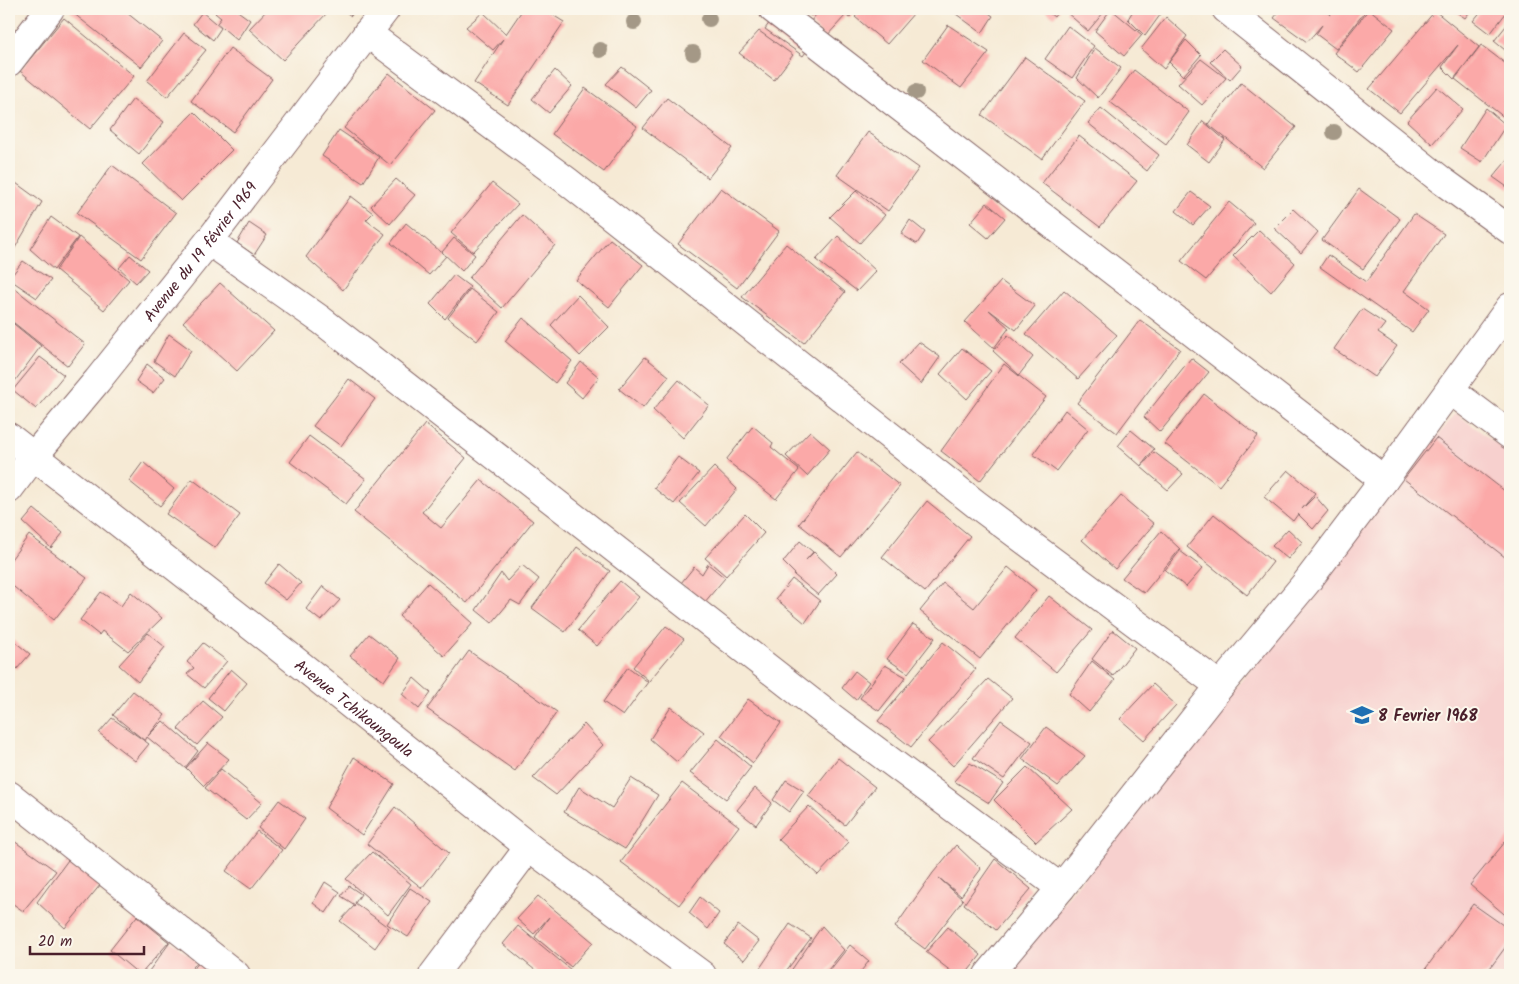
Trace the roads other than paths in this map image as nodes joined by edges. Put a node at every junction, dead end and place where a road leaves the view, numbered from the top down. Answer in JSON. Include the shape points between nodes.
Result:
{"nodes":[{"id":1,"x":50,"y":9,"type":"edge"},
{"id":2,"x":386,"y":9,"type":"edge"},
{"id":3,"x":773,"y":9,"type":"edge"},
{"id":4,"x":1226,"y":9,"type":"edge"},
{"id":5,"x":367,"y":33,"type":"junction"},
{"id":6,"x":9,"y":62,"type":"edge"},
{"id":7,"x":1510,"y":230,"type":"edge"},
{"id":8,"x":209,"y":241,"type":"junction"},
{"id":9,"x":1510,"y":307,"type":"edge"},
{"id":10,"x":1450,"y":390,"type":"junction"},
{"id":11,"x":1510,"y":435,"type":"edge"},
{"id":12,"x":9,"y":437,"type":"edge"},
{"id":13,"x":33,"y":457,"type":"junction"},
{"id":14,"x":1384,"y":480,"type":"junction"},
{"id":15,"x":9,"y":489,"type":"edge"},
{"id":16,"x":1220,"y":686,"type":"junction"},
{"id":17,"x":9,"y":795,"type":"edge"},
{"id":18,"x":529,"y":846,"type":"junction"},
{"id":19,"x":1061,"y":888,"type":"junction"},
{"id":20,"x":236,"y":975,"type":"edge"},
{"id":21,"x":433,"y":975,"type":"edge"},
{"id":22,"x":702,"y":975,"type":"edge"},
{"id":23,"x":988,"y":975,"type":"edge"}],
"edges":[{"from":1,"to":6,"type":"street"},
{"from":2,"to":5,"type":"street","name":"Avenue du 19 février 1969"},
{"from":3,"to":14,"type":"street"},
{"from":4,"to":7,"type":"street","via":[[1441,180]]},
{"from":5,"to":8,"type":"street","name":"Avenue du 19 février 1969"},
{"from":5,"to":16,"type":"street","via":[[567,181],[976,504]]},
{"from":8,"to":13,"type":"street","name":"Avenue du 19 février 1969"},
{"from":8,"to":19,"type":"street","via":[[321,320],[823,711]]},
{"from":9,"to":10,"type":"street"},
{"from":10,"to":11,"type":"street"},
{"from":10,"to":14,"type":"street"},
{"from":12,"to":13,"type":"street","name":"Avenue Tchikoungoula"},
{"from":13,"to":15,"type":"street","name":"Avenue du 19 février 1969"},
{"from":13,"to":18,"type":"street","name":"Avenue Tchikoungoula"},
{"from":14,"to":16,"type":"street","via":[[1306,583]]},
{"from":16,"to":19,"type":"street"},
{"from":17,"to":20,"type":"street"},
{"from":18,"to":21,"type":"street"},
{"from":18,"to":22,"type":"street","name":"Avenue Tchikoungoula"},
{"from":19,"to":23,"type":"street"}]}
